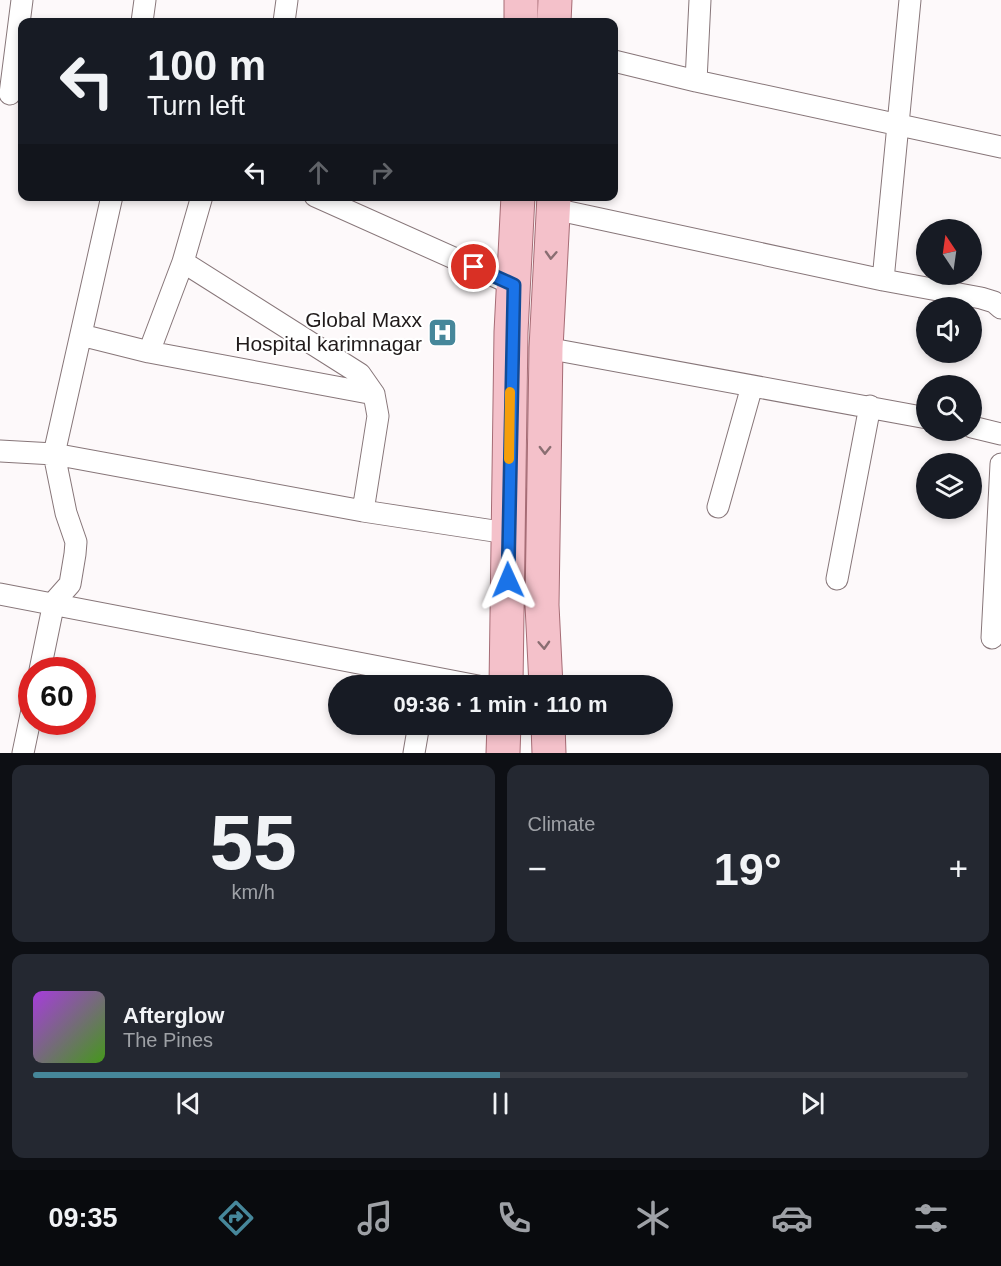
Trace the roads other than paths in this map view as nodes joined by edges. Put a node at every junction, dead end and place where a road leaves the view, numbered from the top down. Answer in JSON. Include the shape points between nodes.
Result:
{"nodes":[{"id":1,"x":22,"y":0,"type":"edge"},
{"id":2,"x":145,"y":0,"type":"edge"},
{"id":3,"x":286,"y":0,"type":"edge"},
{"id":4,"x":521,"y":0,"type":"edge"},
{"id":5,"x":555,"y":0,"type":"edge"},
{"id":6,"x":700,"y":0,"type":"edge"},
{"id":7,"x":910,"y":0,"type":"edge"},
{"id":8,"x":20,"y":18,"type":"edge"},
{"id":9,"x":143,"y":18,"type":"edge"},
{"id":10,"x":284,"y":18,"type":"edge"},
{"id":11,"x":521,"y":18,"type":"edge"},
{"id":12,"x":554,"y":18,"type":"edge"},
{"id":13,"x":18,"y":34,"type":"edge"},
{"id":14,"x":618,"y":62,"type":"edge"},
{"id":15,"x":696,"y":81,"type":"junction"},
{"id":16,"x":11,"y":94,"type":"edge"},
{"id":17,"x":899,"y":124,"type":"junction"},
{"id":18,"x":1001,"y":147,"type":"edge"},
{"id":19,"x":111,"y":201,"type":"edge"},
{"id":20,"x":201,"y":201,"type":"edge"},
{"id":21,"x":326,"y":201,"type":"edge"},
{"id":22,"x":518,"y":201,"type":"edge"},
{"id":23,"x":554,"y":203,"type":"edge"},
{"id":24,"x":183,"y":262,"type":"junction"},
{"id":25,"x":883,"y":280,"type":"junction"},
{"id":26,"x":514,"y":285,"type":"junction"},
{"id":27,"x":1001,"y":308,"type":"edge"},
{"id":28,"x":81,"y":335,"type":"junction"},
{"id":29,"x":546,"y":348,"type":"junction"},
{"id":30,"x":149,"y":352,"type":"junction"},
{"id":31,"x":752,"y":386,"type":"junction"},
{"id":32,"x":374,"y":394,"type":"junction"},
{"id":33,"x":870,"y":406,"type":"junction"},
{"id":34,"x":916,"y":416,"type":"edge"},
{"id":35,"x":982,"y":429,"type":"edge"},
{"id":36,"x":1001,"y":434,"type":"edge"},
{"id":37,"x":0,"y":451,"type":"edge"},
{"id":38,"x":54,"y":454,"type":"junction"},
{"id":39,"x":1001,"y":464,"type":"edge"},
{"id":40,"x":718,"y":507,"type":"dead end"},
{"id":41,"x":363,"y":511,"type":"junction"},
{"id":42,"x":507,"y":533,"type":"junction"},
{"id":43,"x":837,"y":579,"type":"dead end"},
{"id":44,"x":0,"y":594,"type":"edge"},
{"id":45,"x":54,"y":602,"type":"junction"},
{"id":46,"x":992,"y":638,"type":"dead end"},
{"id":47,"x":43,"y":657,"type":"edge"},
{"id":48,"x":398,"y":675,"type":"edge"},
{"id":49,"x":506,"y":675,"type":"edge"},
{"id":50,"x":545,"y":675,"type":"edge"},
{"id":51,"x":27,"y":735,"type":"edge"},
{"id":52,"x":417,"y":735,"type":"edge"},
{"id":53,"x":504,"y":735,"type":"edge"},
{"id":54,"x":548,"y":735,"type":"edge"},
{"id":55,"x":23,"y":753,"type":"edge"},
{"id":56,"x":414,"y":753,"type":"edge"},
{"id":57,"x":503,"y":753,"type":"edge"},
{"id":58,"x":549,"y":753,"type":"edge"}],
"edges":[{"from":1,"to":8,"type":"street"},
{"from":2,"to":9,"type":"street"},
{"from":3,"to":10,"type":"street"},
{"from":4,"to":11,"type":"main road"},
{"from":5,"to":12,"type":"main road"},
{"from":6,"to":15,"type":"street"},
{"from":7,"to":17,"type":"street"},
{"from":13,"to":16,"type":"street"},
{"from":14,"to":15,"type":"street"},
{"from":15,"to":17,"type":"street"},
{"from":17,"to":18,"type":"street"},
{"from":17,"to":25,"type":"street"},
{"from":19,"to":28,"type":"street"},
{"from":20,"to":24,"type":"street"},
{"from":21,"to":26,"type":"street"},
{"from":22,"to":26,"type":"main road"},
{"from":23,"to":25,"type":"street"},
{"from":23,"to":29,"type":"main road","one_way":true},
{"from":24,"to":30,"type":"street"},
{"from":24,"to":32,"type":"street","via":[[360,374]]},
{"from":25,"to":27,"type":"street","via":[[981,298]]},
{"from":26,"to":42,"type":"main road"},
{"from":28,"to":30,"type":"street"},
{"from":28,"to":38,"type":"street"},
{"from":29,"to":31,"type":"street"},
{"from":29,"to":50,"type":"main road","one_way":true,"via":[[542,605]]},
{"from":30,"to":32,"type":"street"},
{"from":31,"to":33,"type":"street"},
{"from":31,"to":40,"type":"street"},
{"from":32,"to":41,"type":"street","via":[[378,416]]},
{"from":33,"to":34,"type":"street"},
{"from":33,"to":43,"type":"street"},
{"from":35,"to":36,"type":"street"},
{"from":37,"to":38,"type":"street"},
{"from":38,"to":41,"type":"street"},
{"from":38,"to":45,"type":"street","via":[[76,542],[70,584]]},
{"from":39,"to":46,"type":"street"},
{"from":41,"to":42,"type":"street"},
{"from":42,"to":49,"type":"main road"},
{"from":44,"to":45,"type":"street"},
{"from":45,"to":47,"type":"street"},
{"from":45,"to":48,"type":"street"},
{"from":51,"to":55,"type":"street"},
{"from":52,"to":56,"type":"street"},
{"from":53,"to":57,"type":"main road"},
{"from":54,"to":58,"type":"main road"}]}
